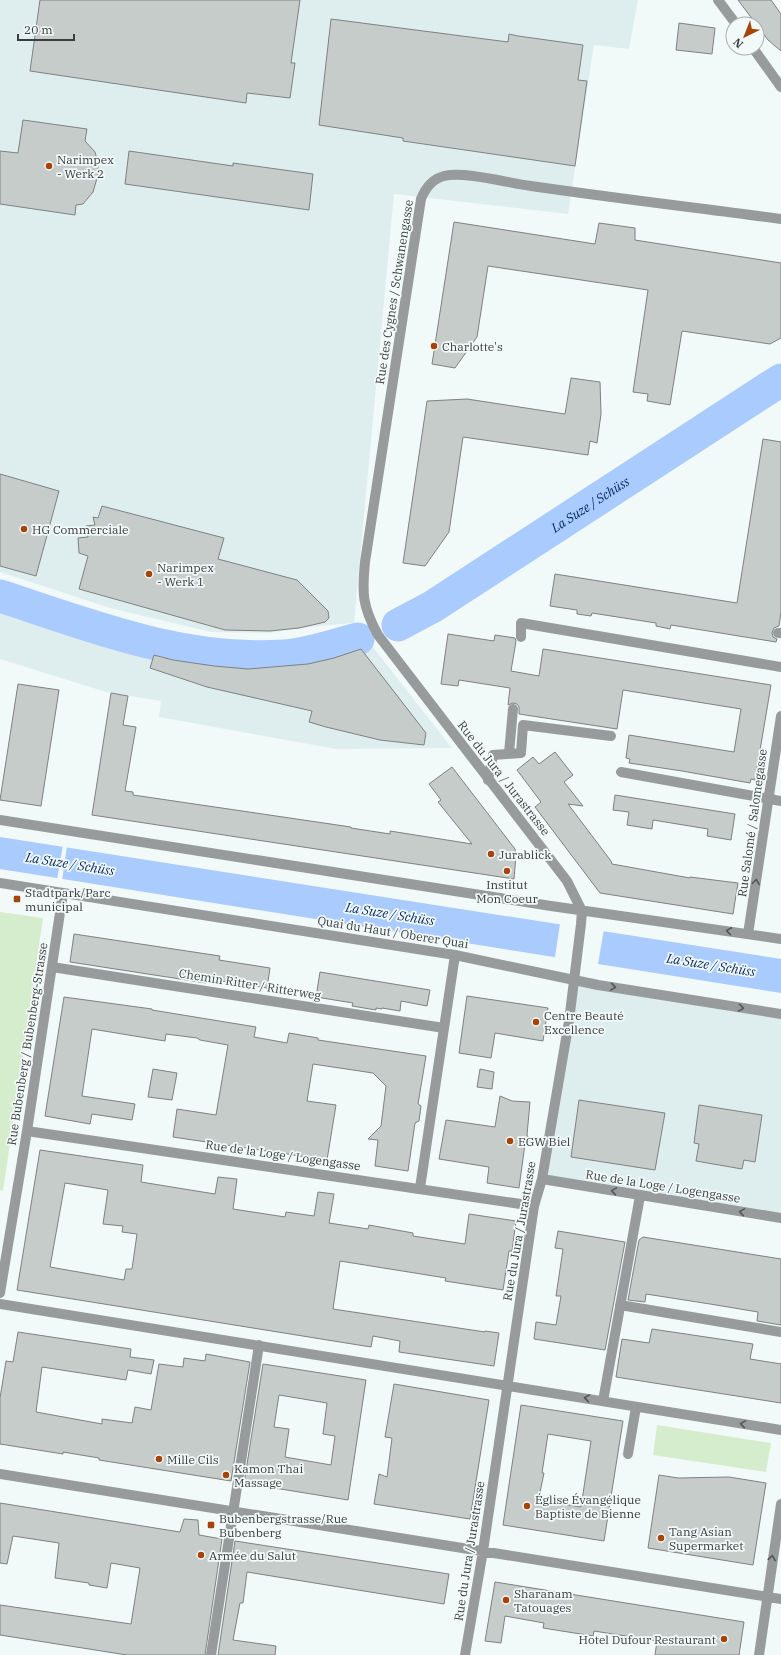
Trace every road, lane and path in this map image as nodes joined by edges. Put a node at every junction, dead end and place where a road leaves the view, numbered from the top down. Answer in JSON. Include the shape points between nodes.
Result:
{"nodes":[{"id":1,"x":718,"y":0,"type":"edge"},
{"id":2,"x":730,"y":16,"type":"edge"},
{"id":3,"x":759,"y":56,"type":"edge"},
{"id":4,"x":781,"y":87,"type":"edge"},
{"id":5,"x":781,"y":219,"type":"edge"},
{"id":6,"x":368,"y":617,"type":"joint"},
{"id":7,"x":521,"y":637,"type":"dead end"},
{"id":8,"x":781,"y":667,"type":"edge"},
{"id":9,"x":514,"y":709,"type":"dead end"},
{"id":10,"x":781,"y":716,"type":"edge"},
{"id":11,"x":611,"y":736,"type":"dead end"},
{"id":12,"x":509,"y":753,"type":"junction"},
{"id":13,"x":621,"y":772,"type":"dead end"},
{"id":14,"x":488,"y":780,"type":"junction"},
{"id":15,"x":768,"y":799,"type":"junction"},
{"id":16,"x":781,"y":801,"type":"edge"},
{"id":17,"x":0,"y":820,"type":"edge"},
{"id":18,"x":0,"y":883,"type":"edge"},
{"id":19,"x":63,"y":893,"type":"junction"},
{"id":20,"x":582,"y":911,"type":"junction"},
{"id":21,"x":748,"y":934,"type":"junction"},
{"id":22,"x":781,"y":939,"type":"edge"},
{"id":23,"x":455,"y":955,"type":"junction"},
{"id":24,"x":52,"y":967,"type":"junction"},
{"id":25,"x":574,"y":980,"type":"junction"},
{"id":26,"x":781,"y":1014,"type":"edge"},
{"id":27,"x":444,"y":1028,"type":"junction"},
{"id":28,"x":27,"y":1131,"type":"junction"},
{"id":29,"x":542,"y":1179,"type":"junction"},
{"id":30,"x":420,"y":1188,"type":"junction"},
{"id":31,"x":640,"y":1196,"type":"junction"},
{"id":32,"x":534,"y":1206,"type":"junction"},
{"id":33,"x":781,"y":1218,"type":"edge"},
{"id":34,"x":0,"y":1293,"type":"edge"},
{"id":35,"x":0,"y":1304,"type":"edge"},
{"id":36,"x":620,"y":1305,"type":"junction"},
{"id":37,"x":781,"y":1332,"type":"edge"},
{"id":38,"x":259,"y":1346,"type":"junction"},
{"id":39,"x":507,"y":1386,"type":"junction"},
{"id":40,"x":603,"y":1401,"type":"junction"},
{"id":41,"x":636,"y":1407,"type":"junction"},
{"id":42,"x":781,"y":1430,"type":"edge"},
{"id":43,"x":628,"y":1454,"type":"dead end"},
{"id":44,"x":0,"y":1474,"type":"edge"},
{"id":45,"x":781,"y":1504,"type":"edge"},
{"id":46,"x":234,"y":1511,"type":"junction"},
{"id":47,"x":483,"y":1551,"type":"junction"},
{"id":48,"x":767,"y":1596,"type":"junction"},
{"id":49,"x":781,"y":1599,"type":"edge"},
{"id":50,"x":211,"y":1655,"type":"edge"},
{"id":51,"x":465,"y":1655,"type":"edge"},
{"id":52,"x":759,"y":1655,"type":"edge"}],
"edges":[{"from":1,"to":2,"type":"street"},
{"from":3,"to":4,"type":"street"},
{"from":5,"to":6,"type":"street","name":"Rue des Cygnes / Schwanengasse","via":[[462,175],[443,176],[429,185],[424,191],[419,208],[365,562],[363,586]]},
{"from":6,"to":14,"type":"street","name":"Rue du Jura / Jurastrasse","via":[[378,635]]},
{"from":7,"to":8,"type":"street","via":[[521,623]]},
{"from":9,"to":12,"type":"street"},
{"from":10,"to":15,"type":"street","name":"Rue Salomé / Salomegasse"},
{"from":11,"to":12,"type":"street","via":[[523,725],[520,752]]},
{"from":12,"to":14,"type":"street","via":[[493,755]]},
{"from":13,"to":15,"type":"street"},
{"from":14,"to":20,"type":"street","name":"Rue du Jura / Jurastrasse","via":[[567,880]]},
{"from":15,"to":16,"type":"street"},
{"from":21,"to":15,"type":"street","name":"Rue Salomé / Salomegasse","one_way":true},
{"from":17,"to":20,"type":"street"},
{"from":18,"to":19,"type":"street","name":"Quai du Haut / Oberer Quai"},
{"from":19,"to":23,"type":"street","name":"Quai du Haut / Oberer Quai"},
{"from":19,"to":24,"type":"street","name":"Rue Bubenberg / Bubenberg-Strasse"},
{"from":21,"to":20,"type":"street","one_way":true},
{"from":20,"to":25,"type":"street","name":"Rue du Jura / Jurastrasse"},
{"from":21,"to":22,"type":"street"},
{"from":23,"to":25,"type":"street","name":"Quai du Haut / Oberer Quai"},
{"from":23,"to":27,"type":"street"},
{"from":24,"to":27,"type":"street","name":"Chemin Ritter / Ritterweg"},
{"from":24,"to":28,"type":"street","name":"Rue Bubenberg / Bubenberg-Strasse"},
{"from":25,"to":26,"type":"street","name":"Quai du Haut / Oberer Quai","one_way":true},
{"from":25,"to":29,"type":"street","name":"Rue du Jura / Jurastrasse"},
{"from":27,"to":30,"type":"street"},
{"from":28,"to":30,"type":"street","name":"Rue de la Loge / Logengasse"},
{"from":28,"to":34,"type":"street","name":"Rue Bubenberg / Bubenberg-Strasse"},
{"from":31,"to":29,"type":"street","name":"Rue de la Loge / Logengasse","one_way":true},
{"from":29,"to":32,"type":"street","name":"Rue du Jura / Jurastrasse"},
{"from":30,"to":32,"type":"street","name":"Rue de la Loge / Logengasse"},
{"from":33,"to":31,"type":"street","name":"Rue de la Loge / Logengasse","one_way":true},
{"from":31,"to":36,"type":"street"},
{"from":32,"to":39,"type":"street","name":"Rue du Jura / Jurastrasse"},
{"from":35,"to":38,"type":"street"},
{"from":36,"to":37,"type":"street"},
{"from":36,"to":40,"type":"street"},
{"from":38,"to":39,"type":"street"},
{"from":38,"to":46,"type":"street"},
{"from":40,"to":39,"type":"street","one_way":true},
{"from":39,"to":47,"type":"street","name":"Rue du Jura / Jurastrasse"},
{"from":40,"to":41,"type":"street"},
{"from":42,"to":41,"type":"street","one_way":true},
{"from":41,"to":43,"type":"street"},
{"from":44,"to":46,"type":"street"},
{"from":48,"to":45,"type":"street","one_way":true},
{"from":46,"to":47,"type":"street"},
{"from":46,"to":50,"type":"street"},
{"from":47,"to":48,"type":"street"},
{"from":47,"to":51,"type":"street","name":"Rue du Jura / Jurastrasse"},
{"from":48,"to":49,"type":"street"},
{"from":48,"to":52,"type":"street"}]}
